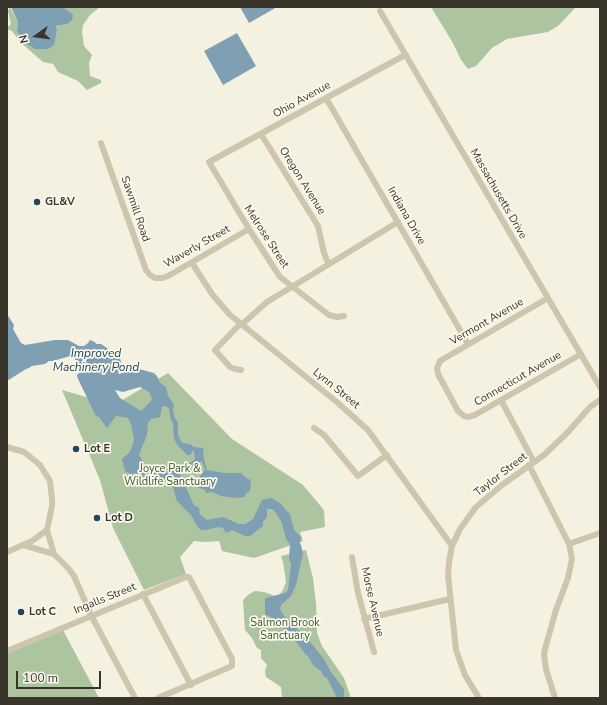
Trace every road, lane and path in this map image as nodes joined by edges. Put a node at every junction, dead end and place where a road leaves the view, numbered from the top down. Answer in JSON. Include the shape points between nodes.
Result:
{"nodes":[{"id":1,"x":380,"y":12,"type":"dead end"},
{"id":2,"x":405,"y":55,"type":"junction"},
{"id":3,"x":326,"y":98,"type":"junction"},
{"id":4,"x":260,"y":134,"type":"junction"},
{"id":5,"x":101,"y":143,"type":"dead end"},
{"id":6,"x":209,"y":162,"type":"joint"},
{"id":7,"x":398,"y":222,"type":"junction"},
{"id":8,"x":248,"y":229,"type":"junction"},
{"id":9,"x":192,"y":263,"type":"junction"},
{"id":10,"x":328,"y":264,"type":"junction"},
{"id":11,"x":155,"y":278,"type":"joint"},
{"id":12,"x":291,"y":286,"type":"junction"},
{"id":13,"x":548,"y":298,"type":"junction"},
{"id":14,"x":344,"y":316,"type":"dead end"},
{"id":15,"x":241,"y":325,"type":"junction"},
{"id":16,"x":468,"y":344,"type":"junction"},
{"id":17,"x":581,"y":354,"type":"junction"},
{"id":18,"x":241,"y":370,"type":"dead end"},
{"id":19,"x":600,"y":387,"type":"edge"},
{"id":20,"x":500,"y":400,"type":"junction"},
{"id":21,"x":600,"y":400,"type":"edge"},
{"id":22,"x":464,"y":416,"type":"joint"},
{"id":23,"x":314,"y":428,"type":"dead end"},
{"id":24,"x":7,"y":447,"type":"edge"},
{"id":25,"x":387,"y":456,"type":"junction"},
{"id":26,"x":532,"y":464,"type":"junction"},
{"id":27,"x":47,"y":530,"type":"junction"},
{"id":28,"x":600,"y":533,"type":"edge"},
{"id":29,"x":569,"y":544,"type":"junction"},
{"id":30,"x":23,"y":545,"type":"junction"},
{"id":31,"x":452,"y":546,"type":"junction"},
{"id":32,"x":7,"y":552,"type":"edge"},
{"id":33,"x":54,"y":554,"type":"junction"},
{"id":34,"x":352,"y":557,"type":"dead end"},
{"id":35,"x":143,"y":594,"type":"junction"},
{"id":36,"x":450,"y":599,"type":"junction"},
{"id":37,"x":91,"y":615,"type":"junction"},
{"id":38,"x":364,"y":619,"type":"junction"},
{"id":39,"x":7,"y":651,"type":"edge"},
{"id":40,"x":374,"y":652,"type":"dead end"},
{"id":41,"x":191,"y":684,"type":"junction"},
{"id":42,"x":136,"y":698,"type":"edge"},
{"id":43,"x":158,"y":698,"type":"edge"},
{"id":44,"x":479,"y":698,"type":"edge"},
{"id":45,"x":555,"y":698,"type":"edge"}],
"edges":[{"from":1,"to":2,"type":"street","name":"Massachusetts Drive"},
{"from":2,"to":3,"type":"street","name":"Ohio Avenue"},
{"from":2,"to":13,"type":"street","name":"Massachusetts Drive"},
{"from":3,"to":4,"type":"street","name":"Ohio Avenue"},
{"from":3,"to":7,"type":"street","name":"Indiana Drive"},
{"from":4,"to":6,"type":"street","name":"Ohio Avenue"},
{"from":4,"to":10,"type":"street","name":"Oregon Avenue","via":[[318,226]]},
{"from":5,"to":11,"type":"street","name":"Sawmill Road","via":[[146,270]]},
{"from":6,"to":8,"type":"street","name":"Melrose Street"},
{"from":7,"to":10,"type":"street"},
{"from":7,"to":16,"type":"street","name":"Indiana Drive"},
{"from":8,"to":9,"type":"street","name":"Waverly Street"},
{"from":8,"to":12,"type":"street","name":"Melrose Street","via":[[280,277]]},
{"from":9,"to":11,"type":"street","name":"Waverly Street","via":[[168,276]]},
{"from":9,"to":15,"type":"street","name":"Lynn Street","via":[[220,305]]},
{"from":10,"to":12,"type":"street"},
{"from":12,"to":14,"type":"street","name":"Melrose Street","via":[[328,315]]},
{"from":12,"to":15,"type":"street","via":[[267,302]]},
{"from":13,"to":16,"type":"street","name":"Vermont Avenue"},
{"from":13,"to":17,"type":"street","name":"Massachusetts Drive"},
{"from":15,"to":18,"type":"street","via":[[215,350],[230,367]]},
{"from":15,"to":25,"type":"street","name":"Lynn Street","via":[[353,416],[368,430]]},
{"from":16,"to":22,"type":"street","name":"Vermont Avenue","via":[[442,359],[438,366],[438,374],[458,411]]},
{"from":17,"to":19,"type":"street","name":"Massachusetts Drive"},
{"from":17,"to":20,"type":"street","name":"Connecticut Avenue"},
{"from":20,"to":22,"type":"street","name":"Connecticut Avenue","via":[[475,415]]},
{"from":20,"to":26,"type":"street"},
{"from":21,"to":26,"type":"street","name":"Taylor Street"},
{"from":23,"to":25,"type":"street","via":[[324,435],[358,476]]},
{"from":24,"to":27,"type":"street","via":[[30,456],[44,470],[50,481],[52,504]]},
{"from":25,"to":31,"type":"street","name":"Lynn Street"},
{"from":26,"to":29,"type":"street"},
{"from":26,"to":31,"type":"street","name":"Taylor Street","via":[[476,507],[460,529]]},
{"from":27,"to":30,"type":"street","via":[[38,538]]},
{"from":27,"to":33,"type":"street"},
{"from":28,"to":29,"type":"street"},
{"from":29,"to":45,"type":"street","via":[[572,559],[568,578],[546,642],[544,656]]},
{"from":30,"to":32,"type":"street"},
{"from":30,"to":33,"type":"street"},
{"from":31,"to":36,"type":"street","name":"Taylor Street","via":[[448,568]]},
{"from":33,"to":37,"type":"street","via":[[71,573]]},
{"from":34,"to":38,"type":"street","name":"Morse Avenue"},
{"from":35,"to":37,"type":"street","name":"Ingalls Street"},
{"from":35,"to":41,"type":"street"},
{"from":35,"to":41,"type":"street","name":"Ingalls Street","via":[[189,577],[232,659],[232,666]]},
{"from":36,"to":38,"type":"street"},
{"from":36,"to":44,"type":"street","name":"Taylor Street","via":[[458,658]]},
{"from":37,"to":39,"type":"street","name":"Ingalls Street"},
{"from":37,"to":42,"type":"street"},
{"from":38,"to":40,"type":"street","name":"Morse Avenue"},
{"from":41,"to":43,"type":"street"}]}
